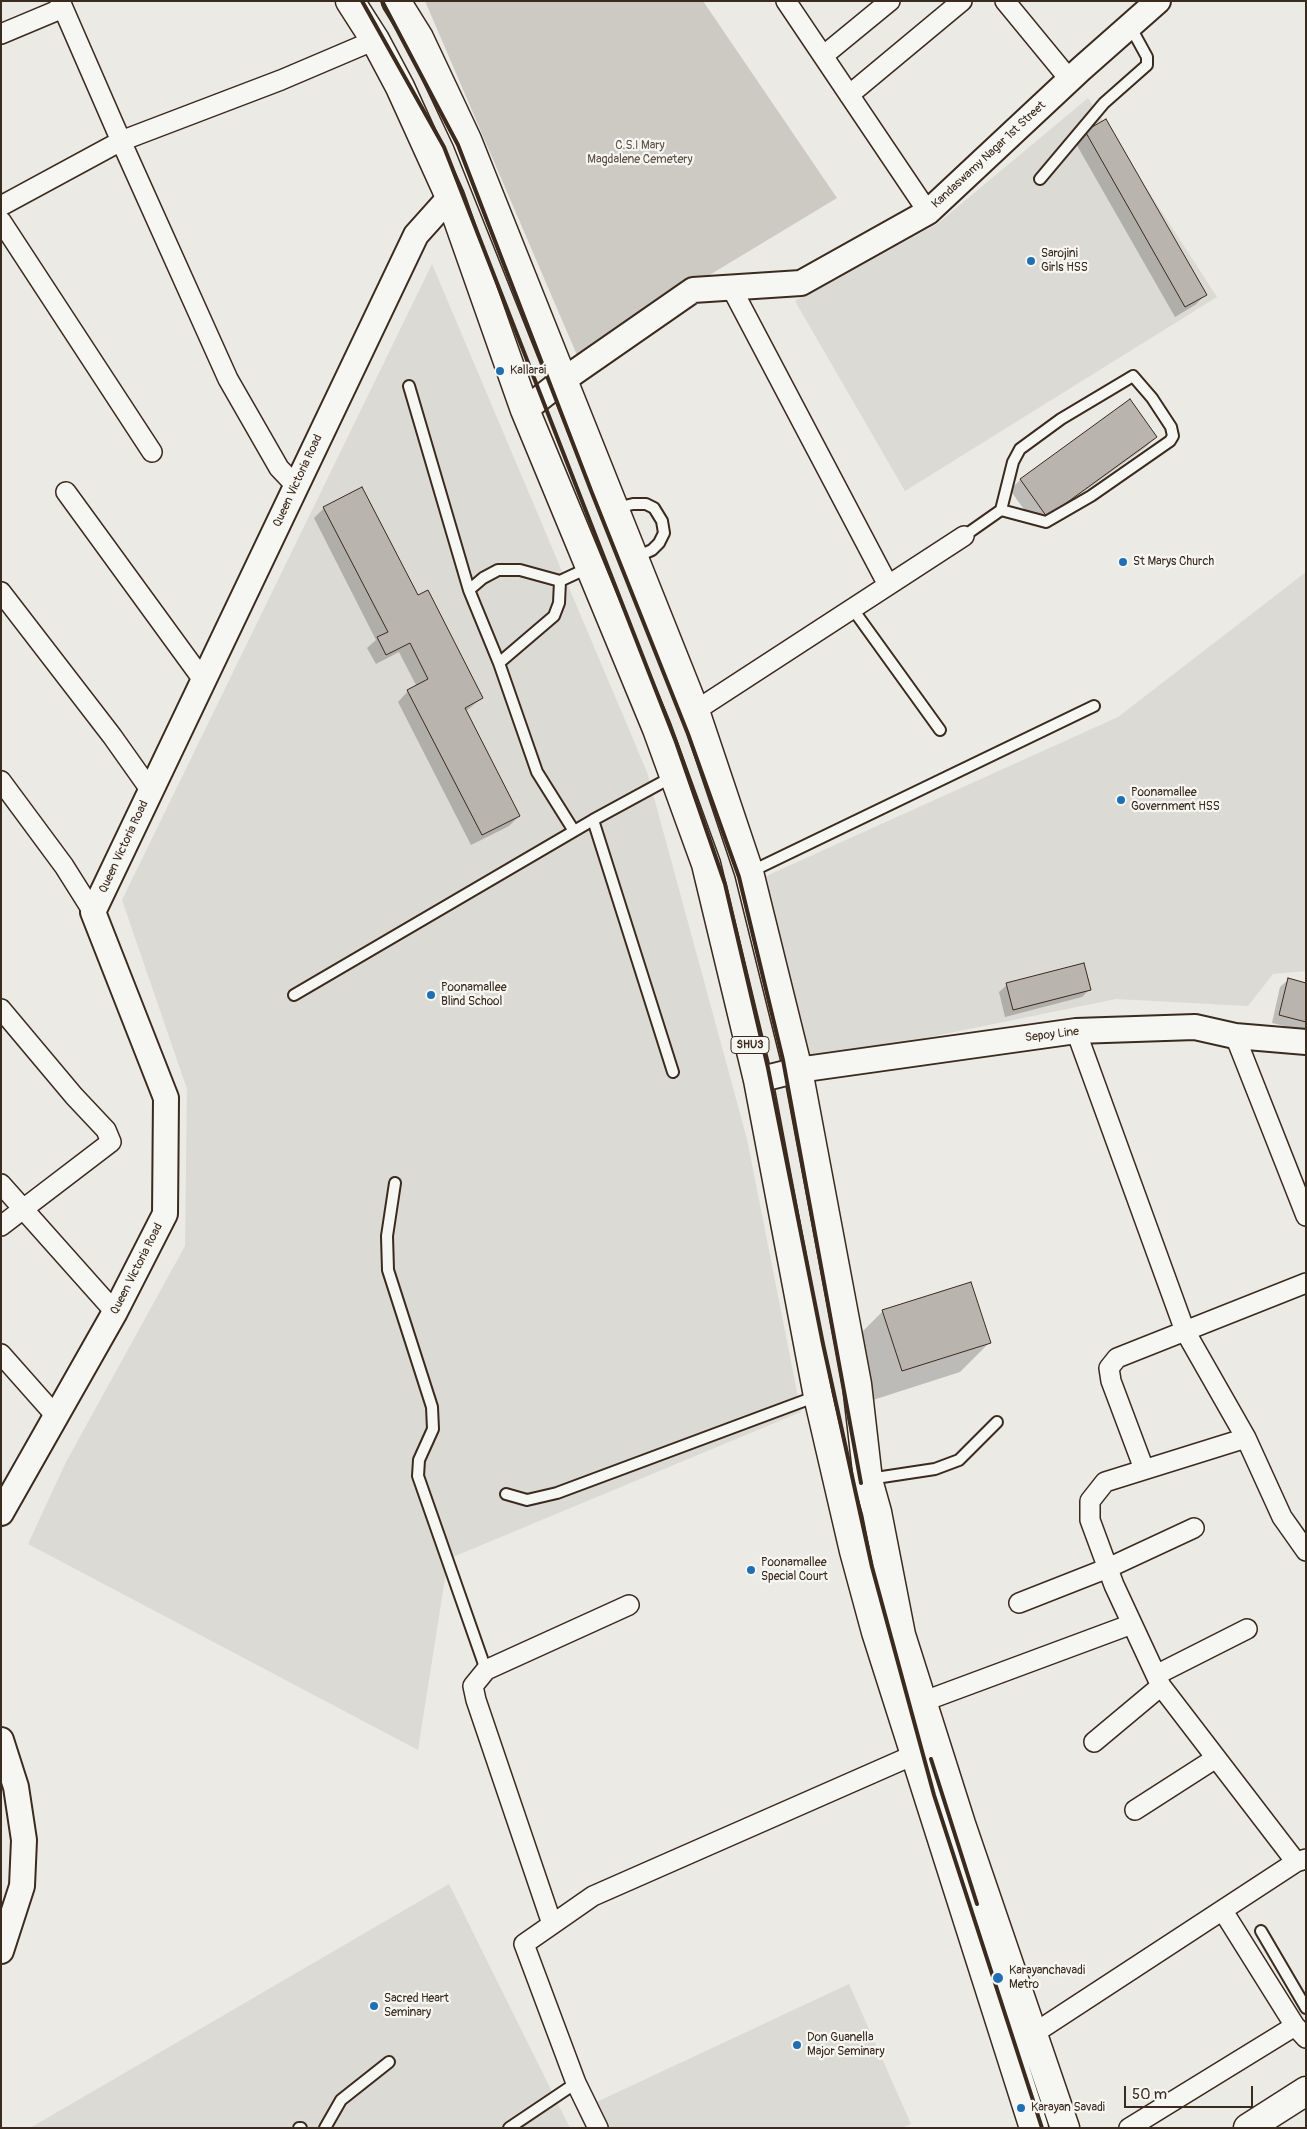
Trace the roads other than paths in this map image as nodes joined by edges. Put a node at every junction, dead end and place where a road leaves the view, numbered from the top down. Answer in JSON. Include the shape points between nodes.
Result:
{"nodes":[{"id":1,"x":350,"y":1,"type":"edge"},
{"id":2,"x":396,"y":1,"type":"edge"},
{"id":3,"x":787,"y":1,"type":"edge"},
{"id":4,"x":890,"y":1,"type":"edge"},
{"id":5,"x":962,"y":1,"type":"edge"},
{"id":6,"x":1005,"y":1,"type":"edge"},
{"id":7,"x":1158,"y":1,"type":"edge"},
{"id":8,"x":62,"y":4,"type":"edge"},
{"id":9,"x":1130,"y":26,"type":"junction"},
{"id":10,"x":1,"y":34,"type":"edge"},
{"id":11,"x":375,"y":40,"type":"junction"},
{"id":12,"x":823,"y":56,"type":"junction"},
{"id":13,"x":1070,"y":80,"type":"junction"},
{"id":14,"x":849,"y":94,"type":"junction"},
{"id":15,"x":120,"y":141,"type":"junction"},
{"id":16,"x":1040,"y":179,"type":"dead end"},
{"id":17,"x":450,"y":197,"type":"junction"},
{"id":18,"x":1,"y":206,"type":"edge"},
{"id":19,"x":928,"y":212,"type":"junction"},
{"id":20,"x":1,"y":221,"type":"edge"},
{"id":21,"x":732,"y":289,"type":"junction"},
{"id":22,"x":562,"y":381,"type":"junction"},
{"id":23,"x":409,"y":386,"type":"dead end"},
{"id":24,"x":526,"y":410,"type":"junction"},
{"id":25,"x":152,"y":452,"type":"dead end"},
{"id":26,"x":296,"y":486,"type":"junction"},
{"id":27,"x":66,"y":492,"type":"dead end"},
{"id":28,"x":615,"y":509,"type":"junction"},
{"id":29,"x":1001,"y":510,"type":"junction"},
{"id":30,"x":964,"y":536,"type":"joint"},
{"id":31,"x":634,"y":558,"type":"junction"},
{"id":32,"x":591,"y":567,"type":"junction"},
{"id":33,"x":560,"y":581,"type":"junction"},
{"id":34,"x":888,"y":585,"type":"junction"},
{"id":35,"x":469,"y":590,"type":"junction"},
{"id":36,"x":1,"y":592,"type":"edge"},
{"id":37,"x":852,"y":608,"type":"junction"},
{"id":38,"x":499,"y":662,"type":"junction"},
{"id":39,"x":203,"y":680,"type":"junction"},
{"id":40,"x":1094,"y":706,"type":"dead end"},
{"id":41,"x":695,"y":712,"type":"junction"},
{"id":42,"x":940,"y":730,"type":"dead end"},
{"id":43,"x":674,"y":776,"type":"junction"},
{"id":44,"x":1,"y":781,"type":"edge"},
{"id":45,"x":151,"y":791,"type":"junction"},
{"id":46,"x":593,"y":820,"type":"junction"},
{"id":47,"x":574,"y":831,"type":"junction"},
{"id":48,"x":749,"y":872,"type":"junction"},
{"id":49,"x":93,"y":912,"type":"junction"},
{"id":50,"x":294,"y":995,"type":"dead end"},
{"id":51,"x":1,"y":1009,"type":"edge"},
{"id":52,"x":1076,"y":1031,"type":"junction"},
{"id":53,"x":1235,"y":1036,"type":"junction"},
{"id":54,"x":1306,"y":1042,"type":"edge"},
{"id":55,"x":798,"y":1070,"type":"junction"},
{"id":56,"x":673,"y":1072,"type":"dead end"},
{"id":57,"x":758,"y":1080,"type":"junction"},
{"id":58,"x":395,"y":1183,"type":"dead end"},
{"id":59,"x":1,"y":1184,"type":"edge"},
{"id":60,"x":23,"y":1210,"type":"junction"},
{"id":61,"x":1306,"y":1216,"type":"edge"},
{"id":62,"x":1,"y":1226,"type":"edge"},
{"id":63,"x":1306,"y":1283,"type":"edge"},
{"id":64,"x":115,"y":1312,"type":"junction"},
{"id":65,"x":1185,"y":1330,"type":"junction"},
{"id":66,"x":1,"y":1354,"type":"edge"},
{"id":67,"x":818,"y":1396,"type":"junction"},
{"id":68,"x":55,"y":1415,"type":"junction"},
{"id":69,"x":997,"y":1422,"type":"dead end"},
{"id":70,"x":1246,"y":1438,"type":"junction"},
{"id":71,"x":1144,"y":1469,"type":"junction"},
{"id":72,"x":868,"y":1480,"type":"junction"},
{"id":73,"x":506,"y":1494,"type":"dead end"},
{"id":74,"x":1,"y":1513,"type":"edge"},
{"id":75,"x":1194,"y":1528,"type":"dead end"},
{"id":76,"x":1306,"y":1551,"type":"edge"},
{"id":77,"x":1108,"y":1568,"type":"junction"},
{"id":78,"x":1019,"y":1603,"type":"dead end"},
{"id":79,"x":629,"y":1605,"type":"dead end"},
{"id":80,"x":1132,"y":1624,"type":"junction"},
{"id":81,"x":1247,"y":1629,"type":"dead end"},
{"id":82,"x":486,"y":1670,"type":"junction"},
{"id":83,"x":1158,"y":1680,"type":"junction"},
{"id":84,"x":922,"y":1702,"type":"junction"},
{"id":85,"x":1,"y":1740,"type":"edge"},
{"id":86,"x":1094,"y":1742,"type":"dead end"},
{"id":87,"x":925,"y":1750,"type":"junction"},
{"id":88,"x":1216,"y":1758,"type":"junction"},
{"id":89,"x":1135,"y":1810,"type":"dead end"},
{"id":90,"x":1301,"y":1860,"type":"edge"},
{"id":91,"x":1224,"y":1911,"type":"junction"},
{"id":92,"x":552,"y":1924,"type":"junction"},
{"id":93,"x":1261,"y":1931,"type":"dead end"},
{"id":94,"x":1,"y":1951,"type":"edge"},
{"id":95,"x":1306,"y":2008,"type":"edge"},
{"id":96,"x":1301,"y":2032,"type":"edge"},
{"id":97,"x":1033,"y":2034,"type":"junction"},
{"id":98,"x":389,"y":2062,"type":"dead end"},
{"id":99,"x":576,"y":2083,"type":"junction"},
{"id":100,"x":1306,"y":2091,"type":"edge"},
{"id":101,"x":325,"y":2128,"type":"edge"},
{"id":102,"x":509,"y":2128,"type":"edge"},
{"id":103,"x":598,"y":2128,"type":"edge"},
{"id":104,"x":1034,"y":2128,"type":"edge"},
{"id":105,"x":1065,"y":2128,"type":"edge"},
{"id":106,"x":1129,"y":2128,"type":"edge"},
{"id":107,"x":1248,"y":2128,"type":"edge"}],
"edges":[{"from":1,"to":11,"type":"main road","number":"SHU3"},
{"from":2,"to":22,"type":"main road","number":"SHU3","via":[[419,38],[467,140]]},
{"from":3,"to":12,"type":"street"},
{"from":4,"to":12,"type":"street"},
{"from":5,"to":14,"type":"street"},
{"from":6,"to":13,"type":"street"},
{"from":7,"to":9,"type":"street","name":"Kandaswamy Nagar 1st Street"},
{"from":8,"to":10,"type":"street"},
{"from":8,"to":15,"type":"street"},
{"from":9,"to":13,"type":"street","name":"Kandaswamy Nagar 1st Street"},
{"from":9,"to":16,"type":"lane","via":[[1148,57],[1147,65],[1104,103]]},
{"from":11,"to":15,"type":"street","via":[[281,80]]},
{"from":11,"to":17,"type":"main road","number":"SHU3"},
{"from":12,"to":14,"type":"street"},
{"from":13,"to":19,"type":"street","name":"Kandaswamy Nagar 1st Street"},
{"from":14,"to":19,"type":"street"},
{"from":15,"to":18,"type":"street"},
{"from":15,"to":26,"type":"street","via":[[228,379],[279,468]]},
{"from":17,"to":24,"type":"main road","number":"SHU3"},
{"from":17,"to":26,"type":"street","name":"Queen Victoria Road","via":[[416,235]]},
{"from":19,"to":21,"type":"street","name":"Kandaswamy Nagar 1st Street","via":[[801,284]]},
{"from":20,"to":25,"type":"street"},
{"from":21,"to":22,"type":"street","name":"Kandaswamy Nagar 1st Street","via":[[693,290]]},
{"from":21,"to":34,"type":"street"},
{"from":22,"to":24,"type":"street","name":"Kandaswamy Nagar 1st Street"},
{"from":22,"to":28,"type":"main road","number":"SHU3"},
{"from":23,"to":35,"type":"lane"},
{"from":24,"to":32,"type":"main road","number":"SHU3"},
{"from":26,"to":39,"type":"street","name":"Queen Victoria Road"},
{"from":27,"to":39,"type":"street"},
{"from":28,"to":31,"type":"main road","number":"SHU3"},
{"from":28,"to":31,"type":"lane","via":[[646,504],[654,508],[662,522],[664,533],[659,543]]},
{"from":29,"to":29,"type":"lane","via":[[1013,462],[1020,449],[1061,419],[1133,376],[1171,427],[1173,436],[1170,441],[1091,496],[1046,522]]},
{"from":29,"to":30,"type":"lane"},
{"from":30,"to":34,"type":"street"},
{"from":31,"to":41,"type":"main road","number":"SHU3"},
{"from":32,"to":33,"type":"lane"},
{"from":32,"to":43,"type":"main road","number":"SHU3"},
{"from":33,"to":35,"type":"lane","via":[[520,570],[498,570]]},
{"from":33,"to":38,"type":"lane","via":[[559,603],[554,616]]},
{"from":34,"to":37,"type":"street"},
{"from":35,"to":38,"type":"lane"},
{"from":36,"to":45,"type":"street"},
{"from":37,"to":41,"type":"street"},
{"from":37,"to":42,"type":"lane"},
{"from":38,"to":47,"type":"lane","via":[[537,772]]},
{"from":39,"to":45,"type":"street","name":"Queen Victoria Road"},
{"from":40,"to":48,"type":"lane"},
{"from":41,"to":48,"type":"main road","number":"SHU3"},
{"from":43,"to":46,"type":"lane"},
{"from":43,"to":57,"type":"main road","number":"SHU3","via":[[706,864]]},
{"from":44,"to":49,"type":"street","via":[[64,866]]},
{"from":45,"to":49,"type":"street","name":"Queen Victoria Road"},
{"from":46,"to":47,"type":"lane"},
{"from":46,"to":56,"type":"lane"},
{"from":47,"to":50,"type":"lane"},
{"from":48,"to":55,"type":"main road","number":"SHU3"},
{"from":49,"to":64,"type":"street","name":"Queen Victoria Road","via":[[166,1098],[165,1214]]},
{"from":51,"to":60,"type":"street","via":[[110,1136],[111,1142]]},
{"from":52,"to":53,"type":"street","name":"Sepoy Line","via":[[1195,1027]]},
{"from":52,"to":55,"type":"street","name":"Sepoy Line"},
{"from":52,"to":65,"type":"street"},
{"from":53,"to":54,"type":"street","name":"Sepoy Line"},
{"from":53,"to":61,"type":"street"},
{"from":55,"to":57,"type":"street","name":"Sepoy Line"},
{"from":55,"to":72,"type":"main road","number":"SHU3","via":[[857,1384]]},
{"from":57,"to":67,"type":"main road","number":"SHU3"},
{"from":58,"to":82,"type":"lane","via":[[387,1236],[388,1270],[433,1415],[433,1429],[419,1460],[418,1476]]},
{"from":59,"to":60,"type":"street"},
{"from":60,"to":62,"type":"street"},
{"from":60,"to":64,"type":"street"},
{"from":63,"to":65,"type":"street"},
{"from":64,"to":68,"type":"street","name":"Queen Victoria Road"},
{"from":65,"to":70,"type":"street"},
{"from":65,"to":71,"type":"street","via":[[1117,1358],[1109,1368]]},
{"from":66,"to":68,"type":"street"},
{"from":67,"to":73,"type":"lane","via":[[557,1493],[528,1500]]},
{"from":67,"to":87,"type":"main road","number":"SHU3","via":[[876,1632]]},
{"from":68,"to":74,"type":"street","name":"Queen Victoria Road"},
{"from":69,"to":72,"type":"lane","via":[[958,1460],[936,1469]]},
{"from":70,"to":71,"type":"street"},
{"from":70,"to":76,"type":"street","via":[[1282,1517]]},
{"from":71,"to":77,"type":"street","via":[[1105,1482],[1090,1501],[1090,1520]]},
{"from":72,"to":84,"type":"main road","number":"SHU3","via":[[901,1635]]},
{"from":75,"to":77,"type":"street"},
{"from":77,"to":78,"type":"street"},
{"from":77,"to":80,"type":"street"},
{"from":79,"to":82,"type":"street"},
{"from":80,"to":83,"type":"street"},
{"from":80,"to":84,"type":"street"},
{"from":81,"to":83,"type":"street"},
{"from":82,"to":92,"type":"street","via":[[473,1686],[476,1700]]},
{"from":83,"to":86,"type":"street"},
{"from":83,"to":88,"type":"street"},
{"from":84,"to":87,"type":"main road","number":"SHU3"},
{"from":85,"to":94,"type":"street","via":[[16,1787],[24,1840],[22,1886]]},
{"from":87,"to":92,"type":"street","via":[[593,1896]]},
{"from":87,"to":97,"type":"main road","number":"SHU3"},
{"from":87,"to":104,"type":"main road","number":"SHU3"},
{"from":88,"to":89,"type":"street"},
{"from":88,"to":90,"type":"street"},
{"from":90,"to":91,"type":"street"},
{"from":91,"to":96,"type":"street"},
{"from":91,"to":97,"type":"street"},
{"from":92,"to":99,"type":"street","via":[[524,1944]]},
{"from":93,"to":95,"type":"lane"},
{"from":96,"to":106,"type":"street"},
{"from":97,"to":105,"type":"main road","number":"SHU3"},
{"from":98,"to":101,"type":"lane","via":[[340,2100]]},
{"from":99,"to":102,"type":"lane"},
{"from":99,"to":103,"type":"street"},
{"from":100,"to":107,"type":"main road"}]}
